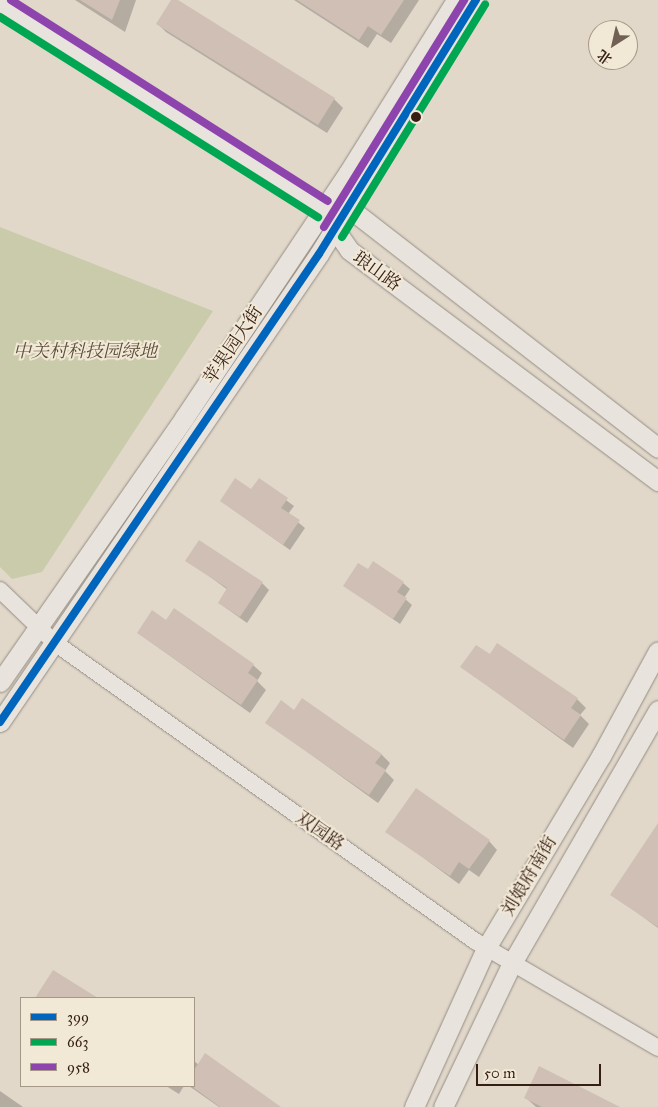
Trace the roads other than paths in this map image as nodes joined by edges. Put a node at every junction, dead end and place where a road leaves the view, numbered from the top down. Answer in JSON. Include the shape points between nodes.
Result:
{"nodes":[{"id":1,"x":456,"y":0,"type":"edge"},
{"id":2,"x":476,"y":0,"type":"edge"},
{"id":3,"x":0,"y":5,"type":"edge"},
{"id":4,"x":349,"y":208,"type":"junction"},
{"id":5,"x":323,"y":209,"type":"junction"},
{"id":6,"x":334,"y":232,"type":"junction"},
{"id":7,"x":658,"y":448,"type":"edge"},
{"id":8,"x":658,"y":481,"type":"edge"},
{"id":9,"x":0,"y":590,"type":"edge"},
{"id":10,"x":38,"y":627,"type":"junction"},
{"id":11,"x":55,"y":643,"type":"junction"},
{"id":12,"x":658,"y":651,"type":"edge"},
{"id":13,"x":0,"y":682,"type":"edge"},
{"id":14,"x":658,"y":710,"type":"edge"},
{"id":15,"x":0,"y":722,"type":"edge"},
{"id":16,"x":486,"y":948,"type":"junction"},
{"id":17,"x":512,"y":963,"type":"junction"},
{"id":18,"x":658,"y":1048,"type":"edge"},
{"id":19,"x":414,"y":1107,"type":"edge"},
{"id":20,"x":443,"y":1107,"type":"edge"}],
"edges":[{"from":1,"to":5,"type":"main road","name":"苹果园大街"},
{"from":2,"to":4,"type":"main road","name":"苹果园大街"},
{"from":3,"to":5,"type":"street"},
{"from":4,"to":5,"type":"main road"},
{"from":4,"to":6,"type":"main road","name":"苹果园大街"},
{"from":4,"to":7,"type":"main road","name":"琅山路"},
{"from":5,"to":6,"type":"main road","name":"琅山路"},
{"from":5,"to":10,"type":"main road","name":"苹果园大街","via":[[184,418]]},
{"from":6,"to":8,"type":"main road","name":"琅山路","via":[[349,250]]},
{"from":6,"to":11,"type":"main road","name":"苹果园大街"},
{"from":9,"to":10,"type":"street","name":"双园路"},
{"from":10,"to":11,"type":"street","name":"双园路"},
{"from":10,"to":13,"type":"main road","name":"苹果园大街"},
{"from":11,"to":15,"type":"main road","name":"苹果园大街"},
{"from":11,"to":16,"type":"street","name":"双园路"},
{"from":12,"to":16,"type":"main road","name":"刘娘府南街","via":[[601,756]]},
{"from":14,"to":17,"type":"main road","name":"刘娘府南街"},
{"from":16,"to":17,"type":"street","name":"双园路"},
{"from":16,"to":19,"type":"main road","name":"刘娘府南街"},
{"from":17,"to":18,"type":"street","name":"双园路"},
{"from":17,"to":20,"type":"main road","name":"刘娘府南街"}]}
